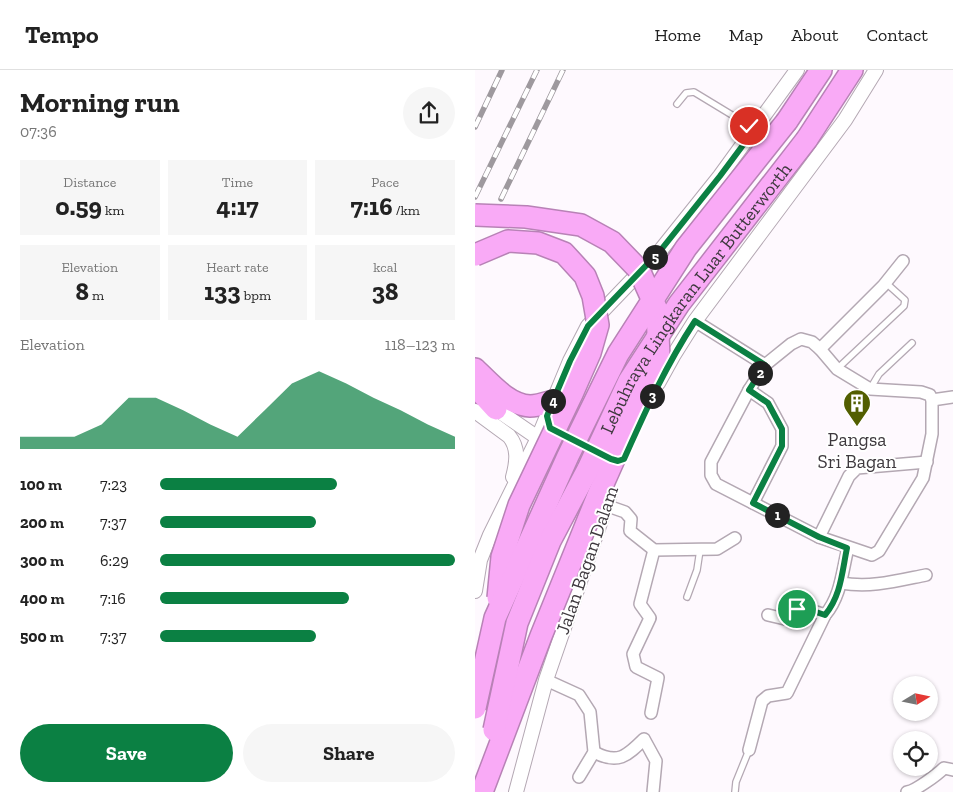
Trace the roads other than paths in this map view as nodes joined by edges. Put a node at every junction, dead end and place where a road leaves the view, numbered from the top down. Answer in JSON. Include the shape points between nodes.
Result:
{"nodes":[{"id":1,"x":797,"y":70,"type":"edge"},
{"id":2,"x":821,"y":70,"type":"edge"},
{"id":3,"x":852,"y":70,"type":"edge"},
{"id":4,"x":876,"y":70,"type":"edge"},
{"id":5,"x":677,"y":104,"type":"dead end"},
{"id":6,"x":755,"y":129,"type":"junction"},
{"id":7,"x":475,"y":215,"type":"edge"},
{"id":8,"x":475,"y":255,"type":"edge"},
{"id":9,"x":903,"y":261,"type":"dead end"},
{"id":10,"x":885,"y":282,"type":"junction"},
{"id":11,"x":695,"y":321,"type":"junction"},
{"id":12,"x":912,"y":342,"type":"dead end"},
{"id":13,"x":820,"y":349,"type":"junction"},
{"id":14,"x":765,"y":365,"type":"junction"},
{"id":15,"x":475,"y":369,"type":"edge"},
{"id":16,"x":837,"y":369,"type":"junction"},
{"id":17,"x":475,"y":386,"type":"edge"},
{"id":18,"x":870,"y":389,"type":"junction"},
{"id":19,"x":749,"y":390,"type":"junction"},
{"id":20,"x":475,"y":394,"type":"edge"},
{"id":21,"x":953,"y":397,"type":"edge"},
{"id":22,"x":932,"y":400,"type":"junction"},
{"id":23,"x":550,"y":408,"type":"junction"},
{"id":24,"x":496,"y":409,"type":"junction"},
{"id":25,"x":475,"y":411,"type":"edge"},
{"id":26,"x":542,"y":440,"type":"junction"},
{"id":27,"x":624,"y":459,"type":"junction"},
{"id":28,"x":927,"y":462,"type":"junction"},
{"id":29,"x":509,"y":497,"type":"junction"},
{"id":30,"x":607,"y":499,"type":"junction"},
{"id":31,"x":753,"y":503,"type":"junction"},
{"id":32,"x":819,"y":537,"type":"junction"},
{"id":33,"x":735,"y":538,"type":"dead end"},
{"id":34,"x":487,"y":542,"type":"junction"},
{"id":35,"x":847,"y":548,"type":"junction"},
{"id":36,"x":475,"y":549,"type":"edge"},
{"id":37,"x":654,"y":550,"type":"junction"},
{"id":38,"x":701,"y":550,"type":"junction"},
{"id":39,"x":926,"y":575,"type":"dead end"},
{"id":40,"x":841,"y":583,"type":"junction"},
{"id":41,"x":475,"y":591,"type":"edge"},
{"id":42,"x":687,"y":597,"type":"dead end"},
{"id":43,"x":768,"y":615,"type":"dead end"},
{"id":44,"x":825,"y":615,"type":"junction"},
{"id":45,"x":495,"y":618,"type":"junction"},
{"id":46,"x":546,"y":680,"type":"junction"},
{"id":47,"x":475,"y":708,"type":"edge"},
{"id":48,"x":651,"y":713,"type":"dead end"},
{"id":49,"x":749,"y":750,"type":"joint"},
{"id":50,"x":594,"y":752,"type":"junction"},
{"id":51,"x":953,"y":770,"type":"edge"},
{"id":52,"x":579,"y":777,"type":"dead end"},
{"id":53,"x":481,"y":792,"type":"edge"},
{"id":54,"x":516,"y":792,"type":"edge"},
{"id":55,"x":653,"y":792,"type":"edge"},
{"id":56,"x":735,"y":792,"type":"edge"},
{"id":57,"x":907,"y":792,"type":"edge"}],
"edges":[{"from":1,"to":6,"type":"street"},
{"from":2,"to":45,"type":"highway","name":"Lebuhraya Lingkaran Luar Butterworth","bridge":true,"via":[[787,121],[686,248],[618,354]]},
{"from":3,"to":53,"type":"highway","name":"Lebuhraya Lingkaran Luar Butterworth","bridge":true,"via":[[807,139],[679,304],[629,381],[550,541],[517,624]]},
{"from":4,"to":11,"type":"street","name":"Jalan Bagan Dalam","via":[[845,120]]},
{"from":5,"to":6,"type":"lane","via":[[686,93],[694,92]]},
{"from":6,"to":23,"type":"street","via":[[660,251],[588,326]]},
{"from":7,"to":53,"type":"highway","bridge":true,"via":[[526,217],[581,225],[612,242],[639,270],[657,310],[659,358],[599,493]]},
{"from":8,"to":45,"type":"highway","bridge":true,"via":[[508,241],[538,243],[565,253],[585,276],[593,296],[598,325],[576,385],[519,505],[502,557]]},
{"from":9,"to":10,"type":"street"},
{"from":10,"to":13,"type":"street"},
{"from":10,"to":16,"type":"lane","via":[[905,300],[904,306]]},
{"from":11,"to":14,"type":"street"},
{"from":11,"to":27,"type":"street","name":"Jalan Bagan Dalam","via":[[652,395]]},
{"from":12,"to":18,"type":"lane","via":[[879,374]]},
{"from":13,"to":14,"type":"street","via":[[801,339]]},
{"from":13,"to":16,"type":"street"},
{"from":14,"to":19,"type":"street"},
{"from":15,"to":23,"type":"highway","via":[[521,405]]},
{"from":16,"to":18,"type":"street"},
{"from":17,"to":24,"type":"highway"},
{"from":18,"to":22,"type":"street","via":[[921,392],[930,395]]},
{"from":19,"to":31,"type":"street","via":[[768,403],[782,429],[782,446]]},
{"from":19,"to":31,"type":"street","via":[[711,462],[711,475],[716,484]]},
{"from":20,"to":24,"type":"street"},
{"from":21,"to":22,"type":"street"},
{"from":22,"to":28,"type":"street","via":[[932,434]]},
{"from":23,"to":26,"type":"street"},
{"from":23,"to":27,"type":"street","via":[[550,428],[611,459]]},
{"from":24,"to":26,"type":"street"},
{"from":25,"to":29,"type":"street","via":[[509,436],[515,446],[517,458]]},
{"from":26,"to":29,"type":"street","via":[[532,451]]},
{"from":26,"to":30,"type":"street","via":[[604,473],[609,482]]},
{"from":27,"to":30,"type":"street","name":"Jalan Bagan Dalam"},
{"from":28,"to":32,"type":"street","via":[[857,468],[849,476]]},
{"from":28,"to":35,"type":"street","via":[[923,478],[879,551],[872,555]]},
{"from":29,"to":34,"type":"street"},
{"from":30,"to":37,"type":"street","via":[[631,519],[630,531]]},
{"from":30,"to":46,"type":"street","name":"Jalan Bagan Dalam"},
{"from":31,"to":32,"type":"street"},
{"from":32,"to":35,"type":"street"},
{"from":33,"to":38,"type":"street","via":[[717,549]]},
{"from":34,"to":36,"type":"street"},
{"from":34,"to":41,"type":"street","via":[[480,560]]},
{"from":35,"to":40,"type":"street"},
{"from":37,"to":38,"type":"street"},
{"from":37,"to":48,"type":"street","via":[[640,604],[650,618],[633,654],[635,668],[658,678]]},
{"from":38,"to":42,"type":"lane"},
{"from":39,"to":40,"type":"street","via":[[874,585]]},
{"from":40,"to":44,"type":"street","via":[[834,604]]},
{"from":43,"to":44,"type":"street","via":[[791,618],[797,609],[804,608]]},
{"from":44,"to":49,"type":"street","via":[[787,693],[768,696],[762,701]]},
{"from":45,"to":47,"type":"highway","name":"Lebuhraya Lingkaran Luar Butterworth","bridge":true},
{"from":46,"to":50,"type":"street","via":[[579,695],[590,712]]},
{"from":46,"to":54,"type":"street","name":"Jalan Bagan Dalam"},
{"from":49,"to":56,"type":"lane"},
{"from":50,"to":52,"type":"street"},
{"from":50,"to":55,"type":"street","via":[[615,759],[627,756],[644,739],[657,761]]},
{"from":51,"to":57,"type":"street","via":[[944,768]]}]}
